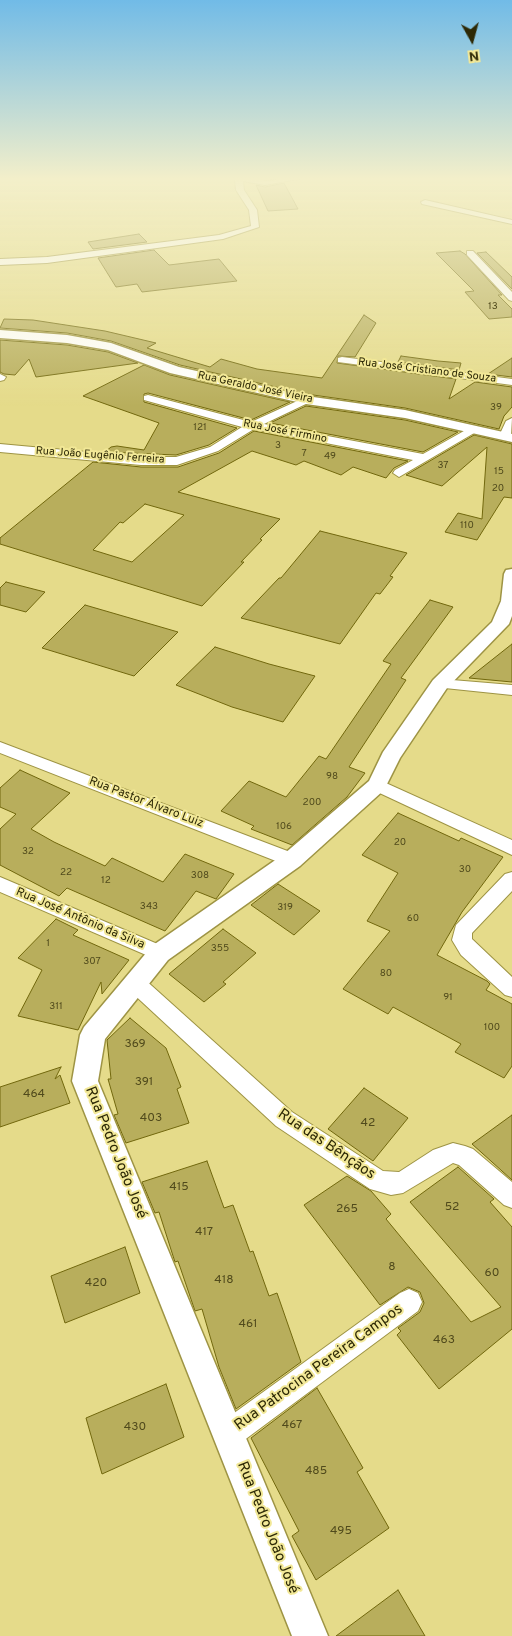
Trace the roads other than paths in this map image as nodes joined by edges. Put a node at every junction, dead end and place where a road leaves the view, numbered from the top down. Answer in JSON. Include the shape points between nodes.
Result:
{"nodes":[{"id":1,"x":96,"y":253,"type":"edge"},
{"id":2,"x":470,"y":253,"type":"dead end"},
{"id":3,"x":0,"y":262,"type":"edge"},
{"id":4,"x":512,"y":298,"type":"edge"},
{"id":5,"x":0,"y":334,"type":"edge"},
{"id":6,"x":342,"y":360,"type":"dead end"},
{"id":7,"x":512,"y":382,"type":"edge"},
{"id":8,"x":148,"y":398,"type":"dead end"},
{"id":9,"x":306,"y":400,"type":"junction"},
{"id":10,"x":512,"y":421,"type":"edge"},
{"id":11,"x":251,"y":426,"type":"junction"},
{"id":12,"x":475,"y":429,"type":"junction"},
{"id":13,"x":509,"y":437,"type":"edge"},
{"id":14,"x":0,"y":448,"type":"edge"},
{"id":15,"x":423,"y":458,"type":"junction"},
{"id":16,"x":399,"y":473,"type":"dead end"},
{"id":17,"x":512,"y":574,"type":"edge"},
{"id":18,"x":440,"y":684,"type":"junction"},
{"id":19,"x":512,"y":690,"type":"edge"},
{"id":20,"x":0,"y":747,"type":"edge"},
{"id":21,"x":377,"y":785,"type":"junction"},
{"id":22,"x":512,"y":848,"type":"edge"},
{"id":23,"x":292,"y":860,"type":"junction"},
{"id":24,"x":512,"y":879,"type":"edge"},
{"id":25,"x":0,"y":884,"type":"edge"},
{"id":26,"x":160,"y":953,"type":"junction"},
{"id":27,"x":135,"y":983,"type":"junction"},
{"id":28,"x":512,"y":989,"type":"edge"},
{"id":29,"x":512,"y":1197,"type":"edge"},
{"id":30,"x":409,"y":1302,"type":"dead end"},
{"id":31,"x":228,"y":1434,"type":"junction"},
{"id":32,"x":310,"y":1636,"type":"edge"}],
"edges":[{"from":1,"to":3,"type":"street"},
{"from":2,"to":4,"type":"street"},
{"from":5,"to":9,"type":"street","name":"Rua Geraldo José Vieira","via":[[67,339],[111,347],[175,370]]},
{"from":6,"to":7,"type":"street","name":"Rua José Cristiano de Souza"},
{"from":8,"to":11,"type":"street","name":"Rua José Firmino"},
{"from":9,"to":11,"type":"street","name":"Rua João Eugênio Ferreira"},
{"from":9,"to":12,"type":"street","name":"Rua Geraldo José Vieira","via":[[405,414]]},
{"from":10,"to":13,"type":"street"},
{"from":11,"to":14,"type":"street","name":"Rua João Eugênio Ferreira","via":[[214,449],[177,461],[141,461]]},
{"from":11,"to":15,"type":"street","name":"Rua José Firmino"},
{"from":12,"to":13,"type":"street","name":"Rua Geraldo José Vieira"},
{"from":12,"to":15,"type":"street"},
{"from":15,"to":16,"type":"street"},
{"from":17,"to":18,"type":"street","name":"Rua Pedro João José","via":[[510,601],[500,624]]},
{"from":18,"to":19,"type":"street"},
{"from":18,"to":21,"type":"street","name":"Rua Pedro João José","via":[[390,757]]},
{"from":20,"to":23,"type":"street","name":"Rua Pastor Álvaro Luiz"},
{"from":21,"to":22,"type":"street"},
{"from":21,"to":23,"type":"street","name":"Rua Pedro João José"},
{"from":23,"to":26,"type":"street","name":"Rua Pedro João José"},
{"from":24,"to":28,"type":"street","via":[[463,930],[462,940],[468,950]]},
{"from":25,"to":26,"type":"street","name":"Rua José Antônio da Silva"},
{"from":26,"to":27,"type":"street","name":"Rua Pedro João José"},
{"from":27,"to":29,"type":"street","name":"Rua das Bênçãos","via":[[284,1119],[378,1181],[403,1182],[441,1157],[453,1153],[465,1156]]},
{"from":27,"to":31,"type":"street","name":"Rua Pedro João José","via":[[93,1036],[85,1081]]},
{"from":30,"to":31,"type":"street","name":"Rua Patrocina Pereira Campos"},
{"from":31,"to":32,"type":"street","name":"Rua Pedro João José"}]}
